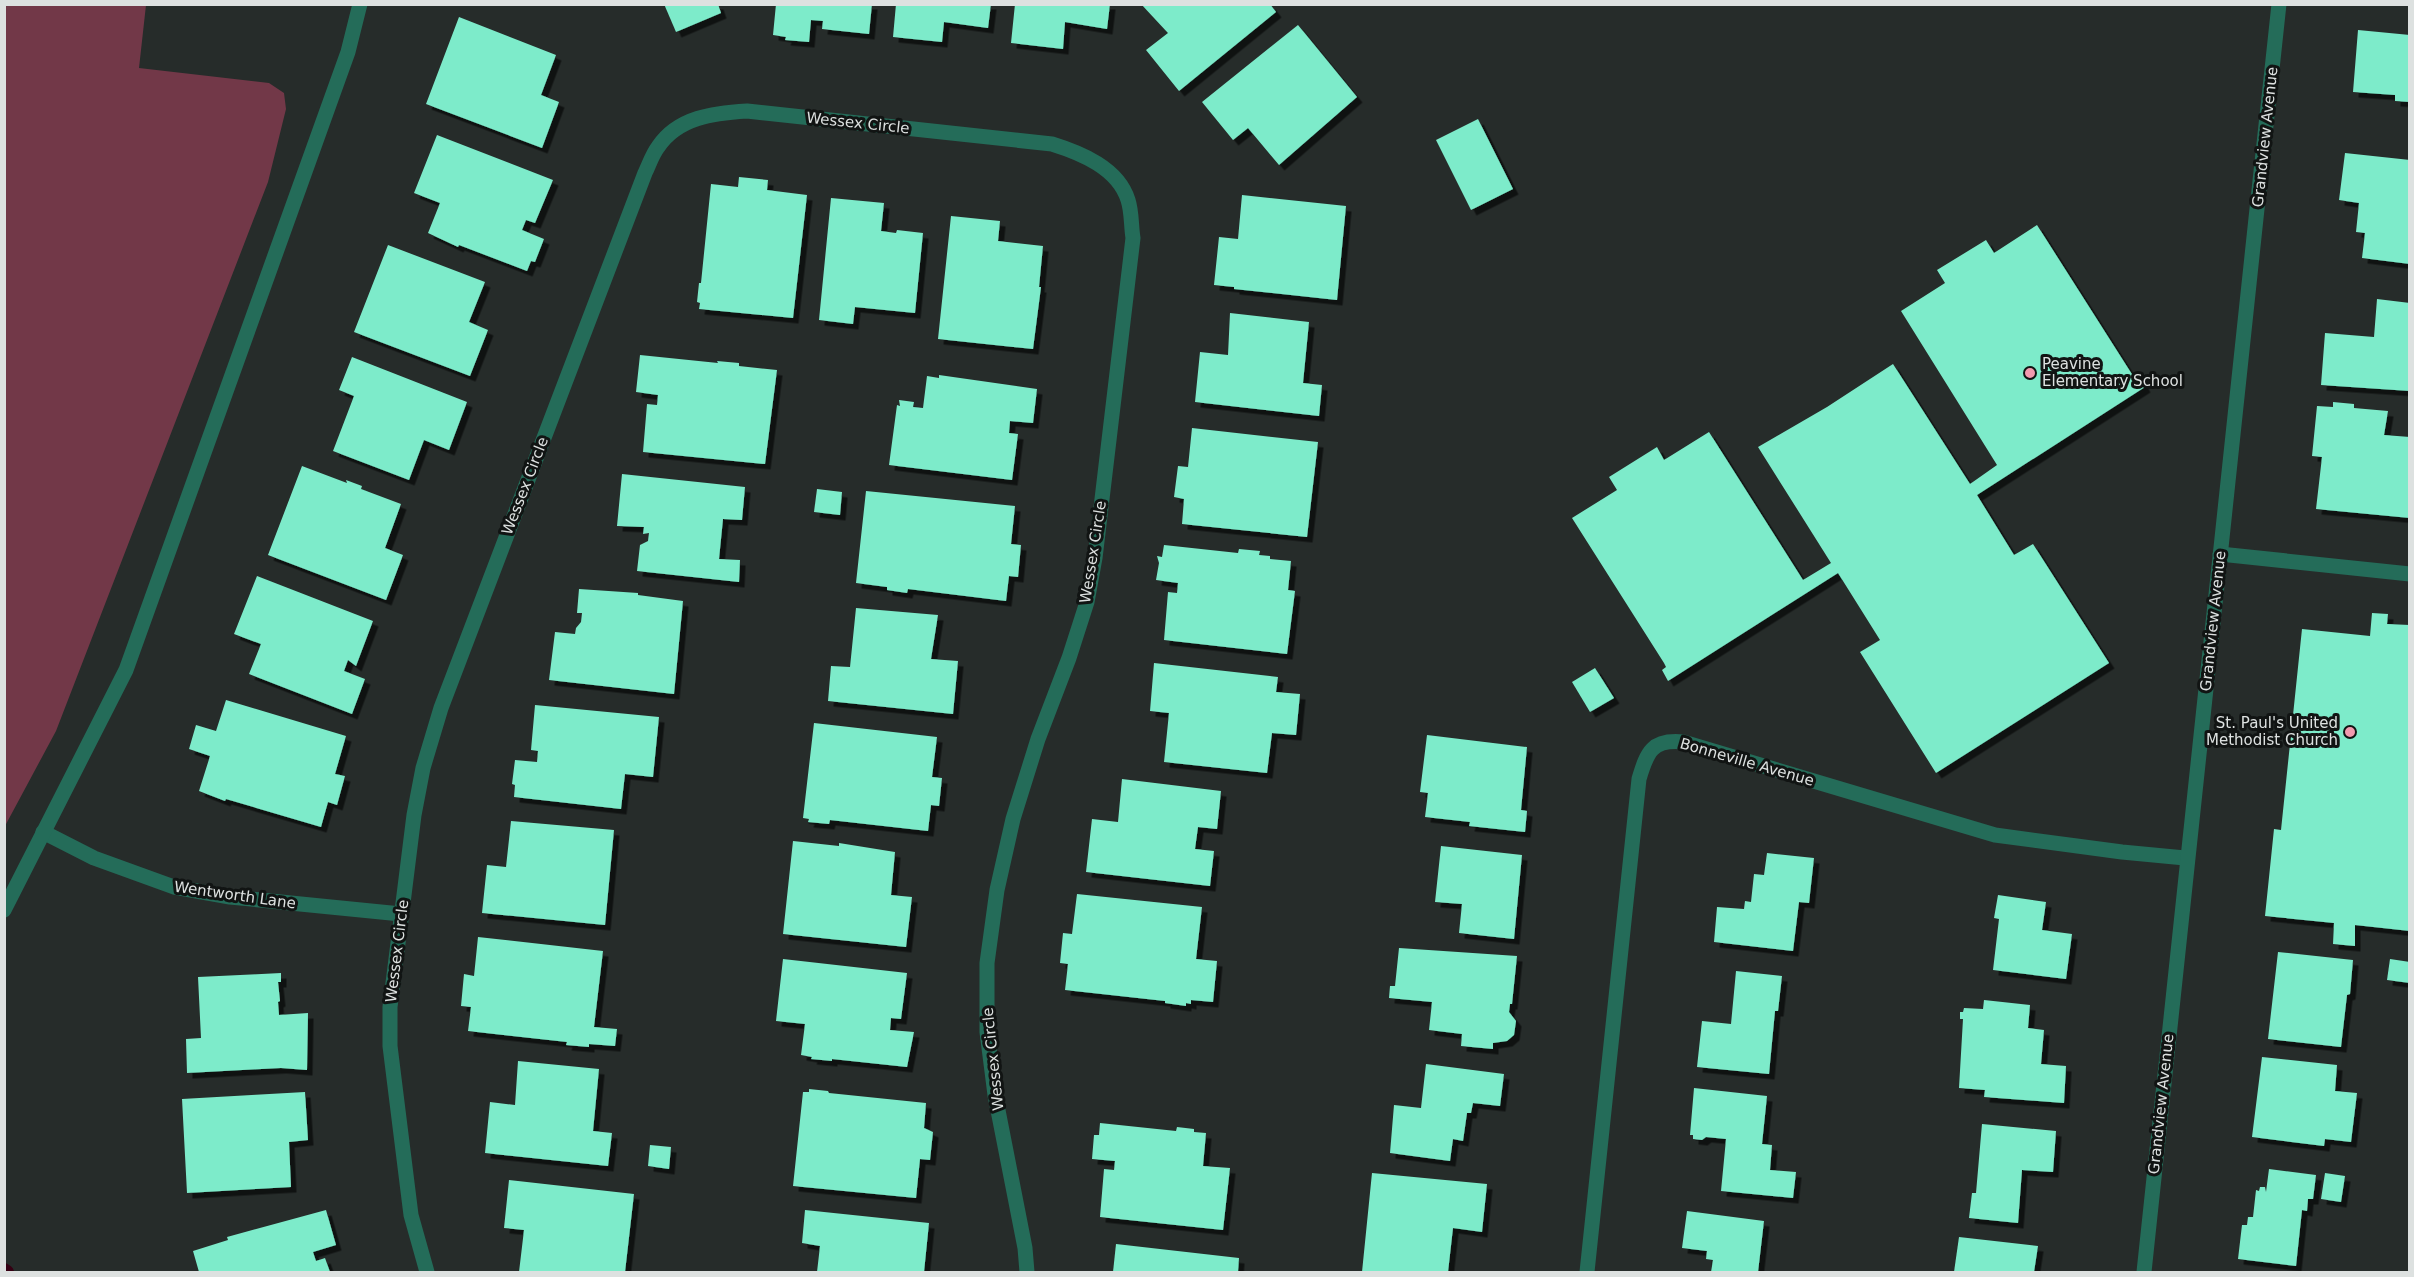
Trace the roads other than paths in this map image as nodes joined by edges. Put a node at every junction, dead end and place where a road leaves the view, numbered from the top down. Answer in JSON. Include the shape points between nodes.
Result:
{"nodes":[{"id":1,"x":360,"y":4,"type":"edge"},
{"id":2,"x":2278,"y":4,"type":"edge"},
{"id":3,"x":2220,"y":555,"type":"junction"},
{"id":4,"x":2409,"y":574,"type":"edge"},
{"id":5,"x":43,"y":832,"type":"junction"},
{"id":6,"x":2185,"y":858,"type":"junction"},
{"id":7,"x":4,"y":910,"type":"edge"},
{"id":8,"x":401,"y":914,"type":"junction"},
{"id":9,"x":427,"y":1272,"type":"edge"},
{"id":10,"x":1027,"y":1272,"type":"edge"},
{"id":11,"x":1587,"y":1272,"type":"edge"},
{"id":12,"x":2144,"y":1272,"type":"edge"}],
"edges":[{"from":1,"to":5,"type":"street","via":[[348,52],[126,669]]},
{"from":2,"to":3,"type":"street","name":"Grandview Avenue"},
{"from":3,"to":4,"type":"street"},
{"from":3,"to":6,"type":"street","name":"Grandview Avenue"},
{"from":5,"to":7,"type":"street"},
{"from":5,"to":8,"type":"street","name":"Wentworth Lane","via":[[94,858],[174,887],[230,897]]},
{"from":6,"to":11,"type":"street","name":"Bonneville Avenue","via":[[1995,835],[1683,742],[1654,746],[1646,756],[1639,779]]},
{"from":6,"to":12,"type":"street","name":"Grandview Avenue"},
{"from":8,"to":9,"type":"street","name":"Wessex Circle","via":[[390,1007],[390,1046],[411,1215]]},
{"from":8,"to":10,"type":"street","name":"Wessex Circle","via":[[423,768],[441,708],[658,146],[681,124],[711,114],[747,111],[1052,144],[1081,153],[1111,174],[1128,200],[1133,238],[1087,602],[1013,819],[997,890],[987,963],[987,1032],[995,1095]]}]}
